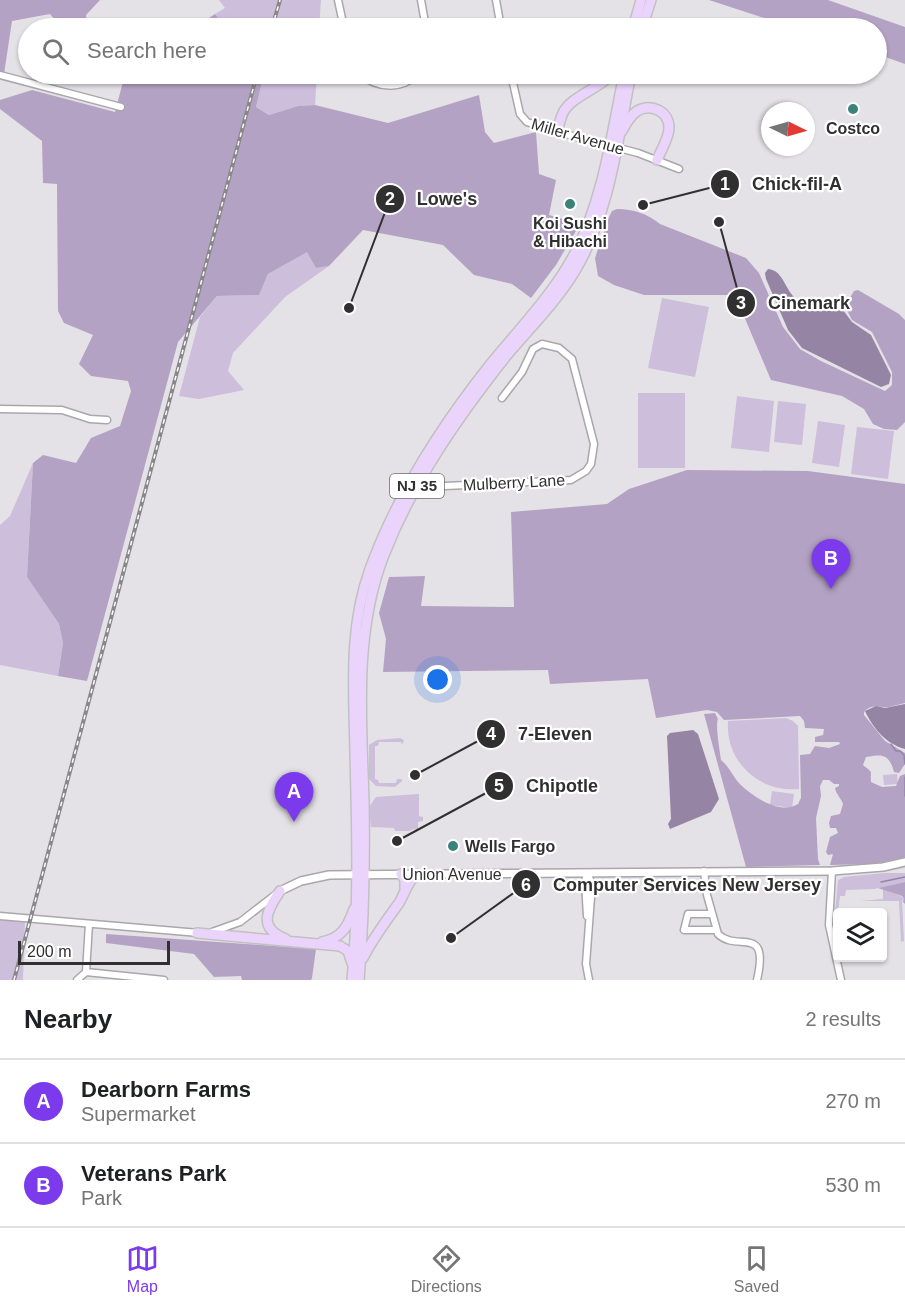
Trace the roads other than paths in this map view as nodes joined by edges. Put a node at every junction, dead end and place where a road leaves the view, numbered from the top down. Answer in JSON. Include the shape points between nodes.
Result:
{"nodes":[{"id":1,"x":338,"y":0,"type":"edge"},
{"id":2,"x":421,"y":0,"type":"edge"},
{"id":3,"x":496,"y":0,"type":"edge"},
{"id":4,"x":641,"y":0,"type":"edge"},
{"id":5,"x":651,"y":0,"type":"edge"},
{"id":6,"x":342,"y":18,"type":"edge"},
{"id":7,"x":424,"y":18,"type":"edge"},
{"id":8,"x":499,"y":18,"type":"edge"},
{"id":9,"x":636,"y":18,"type":"edge"},
{"id":10,"x":645,"y":18,"type":"edge"},
{"id":11,"x":0,"y":75,"type":"edge"},
{"id":12,"x":18,"y":80,"type":"edge"},
{"id":13,"x":34,"y":84,"type":"edge"},
{"id":14,"x":379,"y":84,"type":"edge"},
{"id":15,"x":400,"y":84,"type":"edge"},
{"id":16,"x":513,"y":84,"type":"edge"},
{"id":17,"x":602,"y":84,"type":"edge"},
{"id":18,"x":623,"y":84,"type":"edge"},
{"id":19,"x":629,"y":84,"type":"edge"},
{"id":20,"x":121,"y":107,"type":"dead end"},
{"id":21,"x":557,"y":132,"type":"junction"},
{"id":22,"x":615,"y":144,"type":"junction"},
{"id":23,"x":657,"y":160,"type":"junction"},
{"id":24,"x":679,"y":169,"type":"dead end"},
{"id":25,"x":502,"y":398,"type":"dead end"},
{"id":26,"x":0,"y":409,"type":"edge"},
{"id":27,"x":107,"y":420,"type":"dead end"},
{"id":28,"x":436,"y":452,"type":"junction"},
{"id":29,"x":436,"y":484,"type":"junction"},
{"id":30,"x":404,"y":509,"type":"junction"},
{"id":31,"x":905,"y":862,"type":"edge"},
{"id":32,"x":704,"y":871,"type":"junction"},
{"id":33,"x":832,"y":871,"type":"junction"},
{"id":34,"x":587,"y":873,"type":"junction"},
{"id":35,"x":401,"y":874,"type":"junction"},
{"id":36,"x":416,"y":874,"type":"junction"},
{"id":37,"x":361,"y":875,"type":"junction"},
{"id":38,"x":405,"y":889,"type":"junction"},
{"id":39,"x":280,"y":891,"type":"junction"},
{"id":40,"x":357,"y":901,"type":"junction"},
{"id":41,"x":712,"y":914,"type":"junction"},
{"id":42,"x":0,"y":916,"type":"edge"},
{"id":43,"x":89,"y":924,"type":"junction"},
{"id":44,"x":717,"y":930,"type":"junction"},
{"id":45,"x":197,"y":933,"type":"junction"},
{"id":46,"x":296,"y":943,"type":"junction"},
{"id":47,"x":311,"y":944,"type":"junction"},
{"id":48,"x":360,"y":963,"type":"junction"},
{"id":49,"x":86,"y":972,"type":"junction"},
{"id":50,"x":353,"y":975,"type":"edge"},
{"id":51,"x":586,"y":979,"type":"edge"},
{"id":52,"x":77,"y":980,"type":"edge"},
{"id":53,"x":164,"y":980,"type":"edge"},
{"id":54,"x":359,"y":980,"type":"edge"},
{"id":55,"x":757,"y":980,"type":"edge"},
{"id":56,"x":840,"y":980,"type":"edge"}],
"edges":[{"from":1,"to":6,"type":"street"},
{"from":2,"to":7,"type":"street"},
{"from":3,"to":8,"type":"street"},
{"from":4,"to":9,"type":"highway"},
{"from":5,"to":10,"type":"highway"},
{"from":11,"to":12,"type":"street"},
{"from":13,"to":20,"type":"street"},
{"from":14,"to":15,"type":"street"},
{"from":16,"to":21,"type":"street","name":"Miller Avenue","via":[[521,117]]},
{"from":17,"to":21,"type":"highway","via":[[568,106]]},
{"from":18,"to":22,"type":"highway","number":"NJ 35"},
{"from":19,"to":22,"type":"highway","number":"NJ 35"},
{"from":21,"to":22,"type":"street","name":"Miller Avenue"},
{"from":22,"to":23,"type":"street","name":"Miller Avenue"},
{"from":22,"to":23,"type":"highway","via":[[638,110],[658,110],[665,116],[669,129]]},
{"from":22,"to":28,"type":"highway","number":"NJ 35","via":[[609,190],[599,222],[575,272]]},
{"from":22,"to":37,"type":"highway","number":"NJ 35","via":[[589,223],[571,261],[448,419],[415,472],[369,571],[353,656]]},
{"from":23,"to":24,"type":"street","name":"Miller Avenue"},
{"from":25,"to":29,"type":"street","name":"Mulberry Lane","via":[[522,372],[533,349],[542,344],[559,348],[572,359],[594,444],[586,471],[571,480]]},
{"from":26,"to":27,"type":"street","via":[[62,410]]},
{"from":28,"to":29,"type":"highway","via":[[430,476]]},
{"from":28,"to":30,"type":"highway","number":"NJ 35"},
{"from":29,"to":30,"type":"highway","via":[[420,488]]},
{"from":30,"to":37,"type":"highway","number":"NJ 35","via":[[383,557],[364,637]]},
{"from":31,"to":33,"type":"street","name":"Union Avenue"},
{"from":32,"to":33,"type":"street","name":"Union Avenue"},
{"from":32,"to":34,"type":"street","name":"Union Avenue"},
{"from":32,"to":41,"type":"street"},
{"from":33,"to":56,"type":"street","via":[[830,933]]},
{"from":34,"to":36,"type":"street","name":"Union Avenue"},
{"from":34,"to":51,"type":"street","via":[[592,884],[592,902]]},
{"from":35,"to":36,"type":"street","name":"Union Avenue"},
{"from":35,"to":37,"type":"street","name":"Union Avenue"},
{"from":35,"to":38,"type":"highway"},
{"from":36,"to":38,"type":"highway"},
{"from":37,"to":39,"type":"street","via":[[312,878]]},
{"from":37,"to":40,"type":"highway","number":"NJ 35"},
{"from":37,"to":48,"type":"highway","number":"NJ 35","via":[[364,918]]},
{"from":38,"to":48,"type":"highway"},
{"from":39,"to":45,"type":"street","via":[[240,922],[212,933]]},
{"from":39,"to":46,"type":"highway","via":[[268,908],[267,919],[274,933]]},
{"from":40,"to":47,"type":"highway","via":[[341,934]]},
{"from":40,"to":50,"type":"highway","number":"NJ 35"},
{"from":41,"to":44,"type":"street"},
{"from":41,"to":44,"type":"street","via":[[688,914],[684,930]]},
{"from":42,"to":43,"type":"street"},
{"from":43,"to":45,"type":"street"},
{"from":43,"to":49,"type":"street"},
{"from":44,"to":55,"type":"street","via":[[725,940],[750,942],[756,947],[760,961]]},
{"from":45,"to":46,"type":"highway"},
{"from":46,"to":47,"type":"highway"},
{"from":47,"to":50,"type":"highway","via":[[346,949]]},
{"from":48,"to":54,"type":"highway","number":"NJ 35"},
{"from":49,"to":52,"type":"street"},
{"from":49,"to":53,"type":"street"}]}
